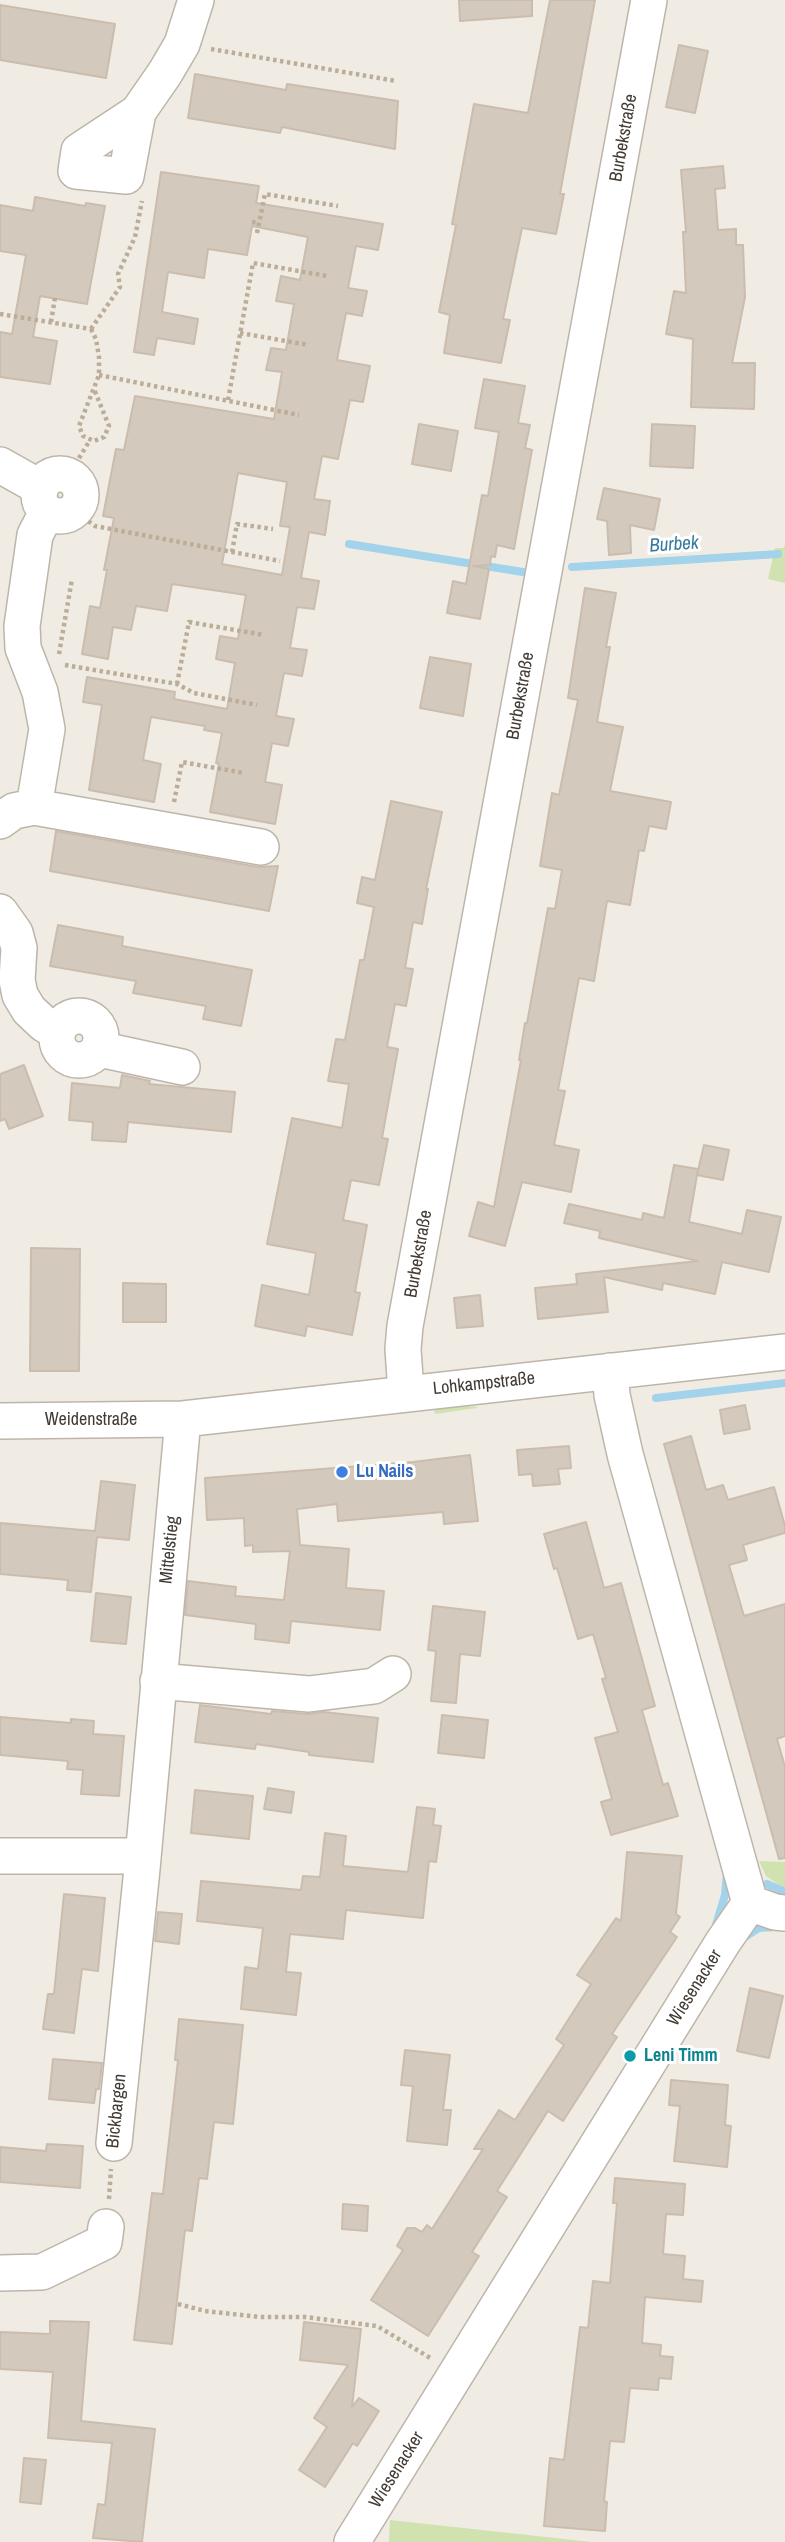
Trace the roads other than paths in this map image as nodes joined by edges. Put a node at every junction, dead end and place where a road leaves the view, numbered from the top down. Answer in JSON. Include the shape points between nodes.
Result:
{"nodes":[{"id":1,"x":196,"y":0,"type":"edge"},
{"id":2,"x":649,"y":0,"type":"edge"},
{"id":3,"x":138,"y":112,"type":"dead end"},
{"id":4,"x":0,"y":465,"type":"edge"},
{"id":5,"x":34,"y":807,"type":"junction"},
{"id":6,"x":0,"y":821,"type":"edge"},
{"id":7,"x":261,"y":847,"type":"dead end"},
{"id":8,"x":0,"y":912,"type":"edge"},
{"id":9,"x":182,"y":1067,"type":"dead end"},
{"id":10,"x":785,"y":1352,"type":"edge"},
{"id":11,"x":610,"y":1371,"type":"junction"},
{"id":12,"x":406,"y":1393,"type":"junction"},
{"id":13,"x":183,"y":1419,"type":"junction"},
{"id":14,"x":0,"y":1420,"type":"edge"},
{"id":15,"x":393,"y":1674,"type":"dead end"},
{"id":16,"x":158,"y":1681,"type":"junction"},
{"id":17,"x":0,"y":1856,"type":"edge"},
{"id":18,"x":142,"y":1863,"type":"junction"},
{"id":19,"x":750,"y":1903,"type":"junction"},
{"id":20,"x":785,"y":1913,"type":"edge"},
{"id":21,"x":114,"y":2143,"type":"road end"},
{"id":22,"x":106,"y":2227,"type":"road end"},
{"id":23,"x":70,"y":2257,"type":"junction"},
{"id":24,"x":0,"y":2273,"type":"edge"},
{"id":25,"x":104,"y":2274,"type":"dead end"},
{"id":26,"x":352,"y":2542,"type":"edge"}],
"edges":[{"from":1,"to":3,"type":"street","via":[[182,44]]},
{"from":2,"to":12,"type":"street","name":"Burbekstraße","via":[[405,1326]]},
{"from":4,"to":5,"type":"street","via":[[57,496],[35,535],[22,626],[23,648],[40,692],[47,729]]},
{"from":5,"to":6,"type":"street","via":[[14,811]]},
{"from":5,"to":7,"type":"street"},
{"from":8,"to":9,"type":"street","via":[[19,947],[20,995],[29,1010],[57,1032],[57,1044],[68,1057],[85,1059],[99,1049]]},
{"from":10,"to":11,"type":"street","name":"Lohkampstraße"},
{"from":11,"to":12,"type":"street","name":"Lohkampstraße"},
{"from":11,"to":19,"type":"street","via":[[625,1454]]},
{"from":12,"to":13,"type":"street","name":"Lohkampstraße"},
{"from":13,"to":14,"type":"street","name":"Weidenstraße"},
{"from":13,"to":16,"type":"street","name":"Mittelstieg"},
{"from":15,"to":16,"type":"street","via":[[374,1686],[309,1694]]},
{"from":16,"to":18,"type":"street","name":"Mittelstieg"},
{"from":17,"to":18,"type":"street"},
{"from":18,"to":21,"type":"street","name":"Bickbargen"},
{"from":19,"to":20,"type":"street"},
{"from":19,"to":26,"type":"street","name":"Wiesenacker"},
{"from":22,"to":23,"type":"street","via":[[104,2242]]},
{"from":23,"to":24,"type":"street","via":[[42,2272]]},
{"from":23,"to":25,"type":"street"}]}
